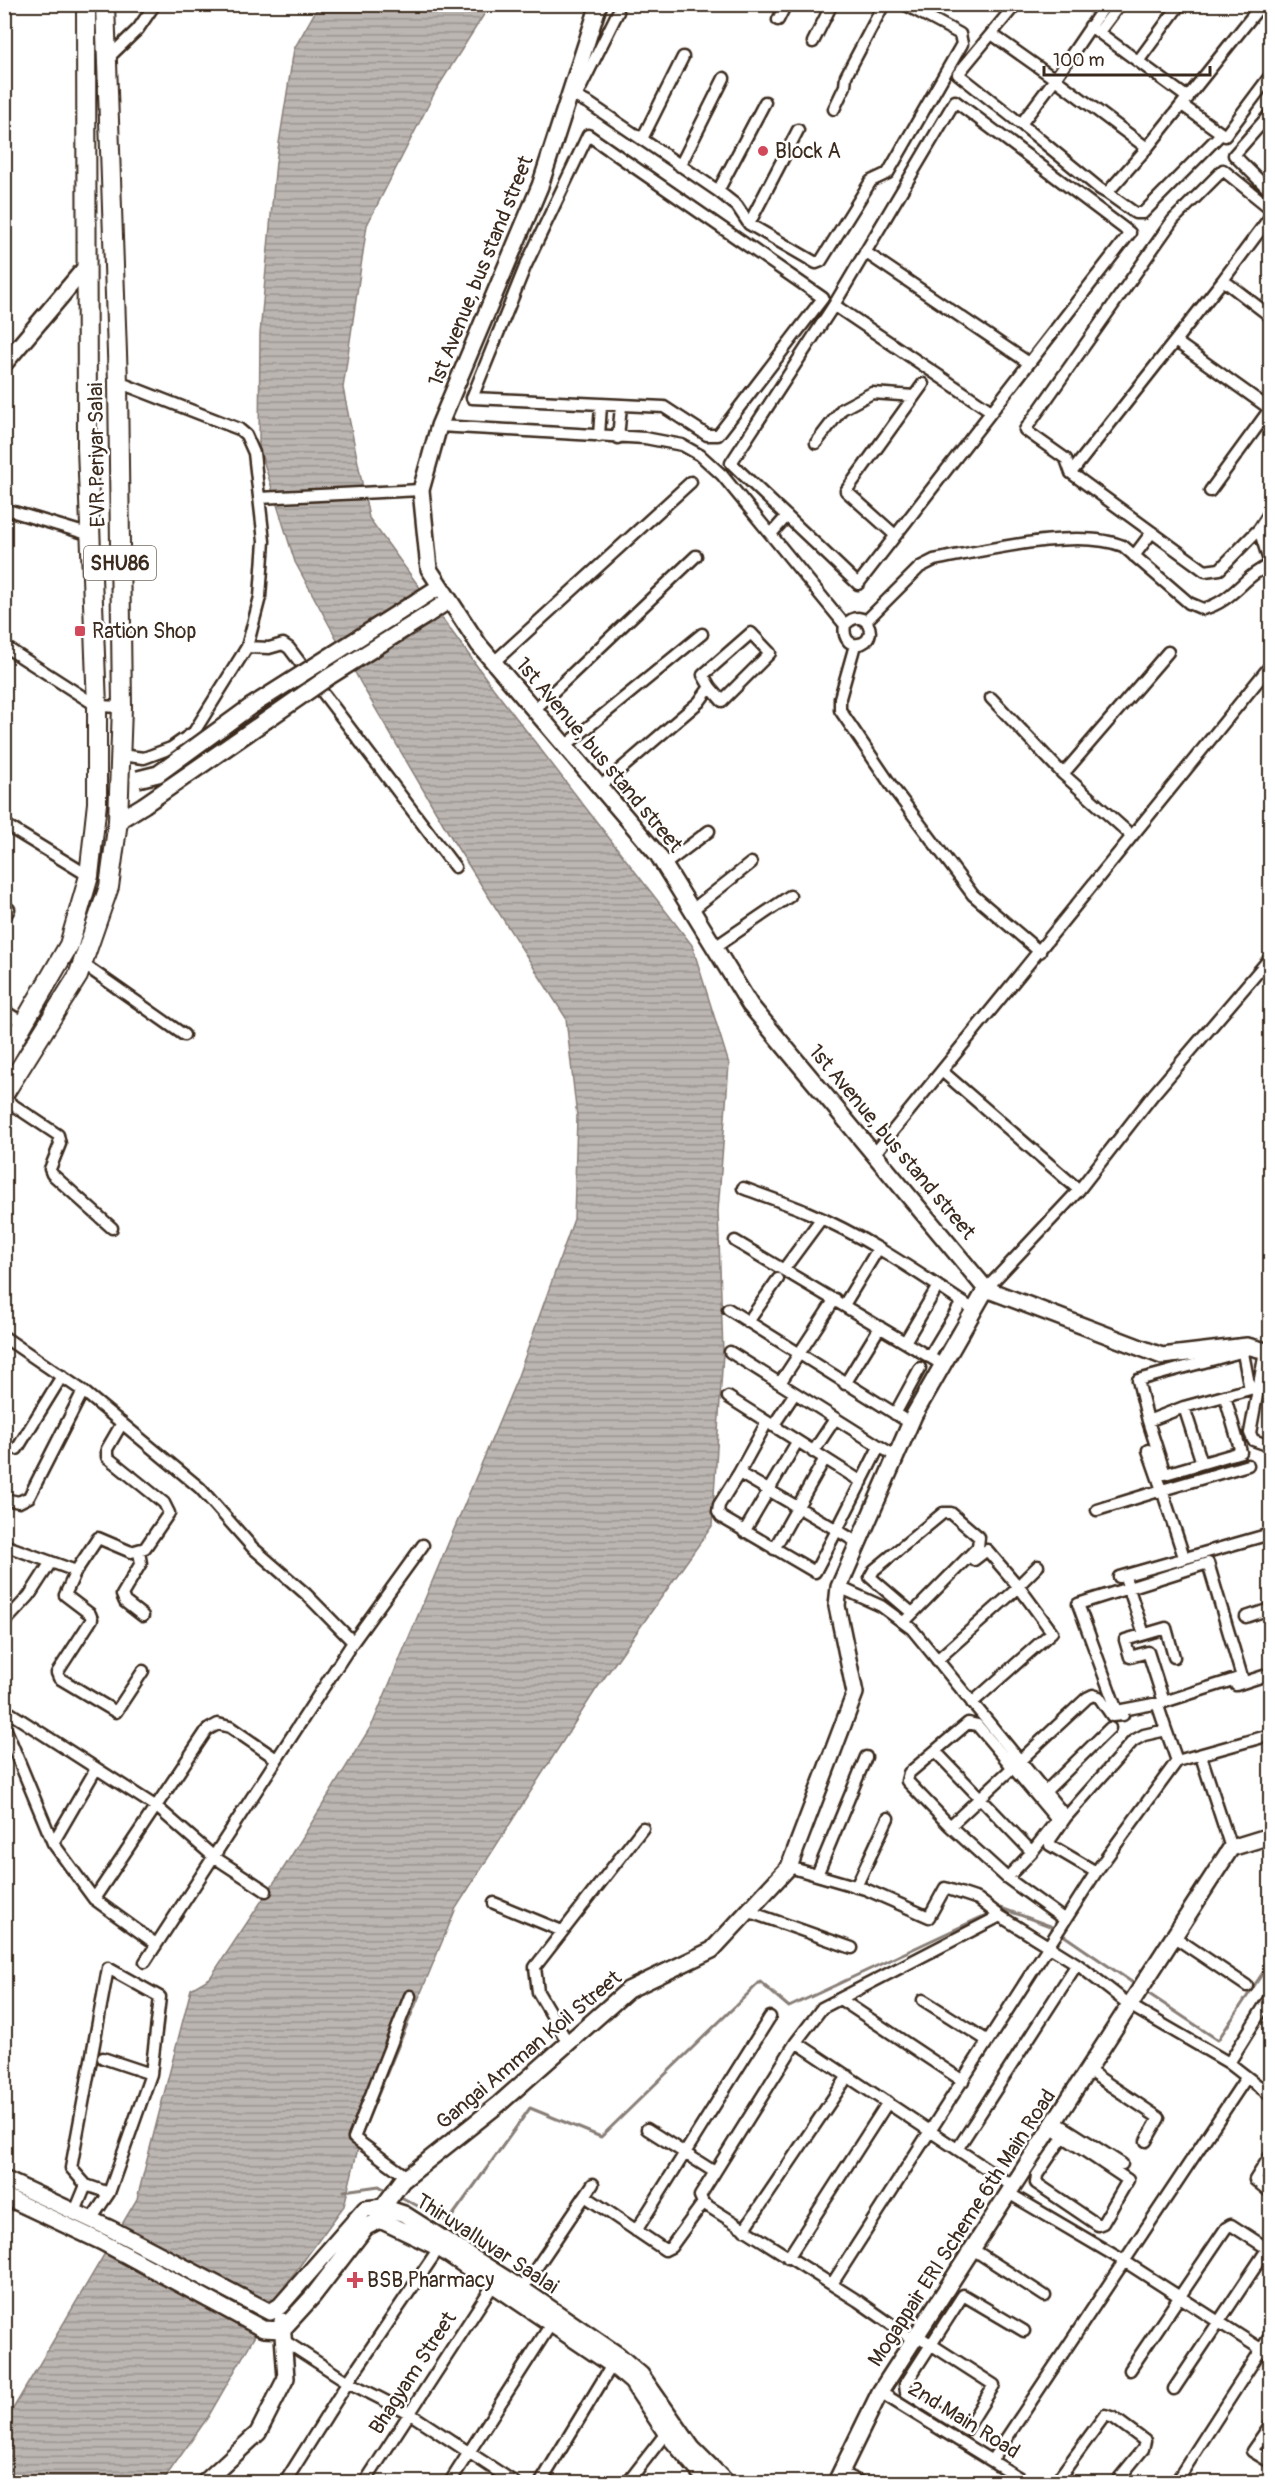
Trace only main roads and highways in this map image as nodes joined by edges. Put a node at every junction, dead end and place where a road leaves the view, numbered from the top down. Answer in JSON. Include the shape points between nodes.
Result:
{"nodes":[{"id":1,"x":86,"y":4,"type":"edge"},
{"id":2,"x":105,"y":4,"type":"edge"},
{"id":3,"x":119,"y":444,"type":"junction"},
{"id":4,"x":87,"y":448,"type":"junction"},
{"id":5,"x":4,"y":1057,"type":"edge"},
{"id":6,"x":4,"y":1096,"type":"edge"}],
"edges":[{"from":1,"to":4,"type":"main road","name":"EVR Periyar Salai","number":"SHU86"},
{"from":2,"to":3,"type":"main road","name":"EVR Periyar Salai","number":"SHU86"},
{"from":3,"to":4,"type":"main road"},
{"from":3,"to":6,"type":"main road","name":"EVR Periyar Salai","number":"SHU86","via":[[122,707],[118,821],[109,887],[78,976]]},
{"from":4,"to":5,"type":"main road","name":"EVR Periyar Salai","number":"SHU86","via":[[97,706],[97,803],[89,876],[69,945]]}]}
